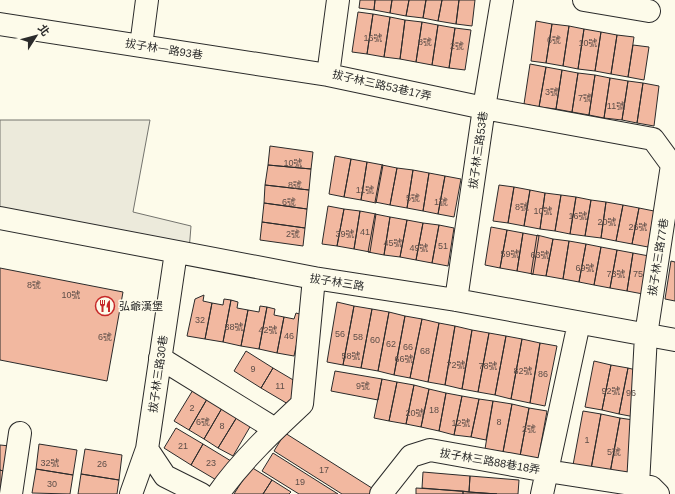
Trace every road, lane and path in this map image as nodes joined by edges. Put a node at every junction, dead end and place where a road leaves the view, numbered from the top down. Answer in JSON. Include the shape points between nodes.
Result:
{"nodes":[{"id":1,"x":144,"y":0,"type":"edge"},
{"id":2,"x":338,"y":0,"type":"edge"},
{"id":3,"x":502,"y":0,"type":"edge"},
{"id":4,"x":584,"y":0,"type":"edge"},
{"id":5,"x":649,"y":11,"type":"dead end"},
{"id":6,"x":0,"y":24,"type":"edge"},
{"id":7,"x":141,"y":46,"type":"junction"},
{"id":8,"x":328,"y":75,"type":"junction"},
{"id":9,"x":484,"y":108,"type":"junction"},
{"id":10,"x":653,"y":138,"type":"joint"},
{"id":11,"x":0,"y":218,"type":"edge"},
{"id":12,"x":176,"y":252,"type":"junction"},
{"id":13,"x":314,"y":278,"type":"junction"},
{"id":14,"x":456,"y":300,"type":"junction"},
{"id":15,"x":579,"y":323,"type":"junction"},
{"id":16,"x":646,"y":335,"type":"junction"},
{"id":17,"x":675,"y":340,"type":"edge"},
{"id":18,"x":160,"y":358,"type":"junction"},
{"id":19,"x":275,"y":429,"type":"junction"},
{"id":20,"x":20,"y":433,"type":"dead end"},
{"id":21,"x":147,"y":449,"type":"junction"},
{"id":22,"x":547,"y":471,"type":"junction"},
{"id":23,"x":638,"y":486,"type":"junction"},
{"id":24,"x":11,"y":494,"type":"edge"},
{"id":25,"x":131,"y":494,"type":"edge"},
{"id":26,"x":201,"y":494,"type":"edge"},
{"id":27,"x":218,"y":494,"type":"edge"},
{"id":28,"x":381,"y":494,"type":"edge"},
{"id":29,"x":542,"y":494,"type":"edge"},
{"id":30,"x":658,"y":494,"type":"edge"}],
"edges":[{"from":1,"to":7,"type":"street"},
{"from":2,"to":8,"type":"street","name":"拔子林三路53巷17弄"},
{"from":3,"to":9,"type":"street","name":"拔子林三路53巷"},
{"from":4,"to":5,"type":"street"},
{"from":6,"to":7,"type":"street","name":"拔子林一路93巷"},
{"from":7,"to":8,"type":"street","name":"拔子林一路93巷"},
{"from":8,"to":9,"type":"street","name":"拔子林三路53巷17弄"},
{"from":9,"to":10,"type":"street","name":"拔子林三路53巷17弄"},
{"from":9,"to":14,"type":"street","name":"拔子林三路53巷"},
{"from":10,"to":16,"type":"street","name":"拔子林三路77巷","via":[[672,165]]},
{"from":11,"to":12,"type":"street","name":"拔子林三路"},
{"from":12,"to":13,"type":"street","name":"拔子林三路"},
{"from":12,"to":18,"type":"street","name":"拔子林三路30巷"},
{"from":13,"to":14,"type":"street","name":"拔子林三路"},
{"from":13,"to":19,"type":"street","via":[[302,404]]},
{"from":14,"to":15,"type":"street","name":"拔子林三路"},
{"from":15,"to":16,"type":"street","name":"拔子林三路"},
{"from":15,"to":22,"type":"street"},
{"from":16,"to":17,"type":"street","name":"拔子林三路"},
{"from":16,"to":23,"type":"street","name":"拔子林三路77巷"},
{"from":18,"to":19,"type":"street"},
{"from":18,"to":21,"type":"street","name":"拔子林三路30巷"},
{"from":19,"to":27,"type":"street","via":[[232,475]]},
{"from":20,"to":24,"type":"street"},
{"from":21,"to":25,"type":"street","name":"拔子林三路30巷"},
{"from":21,"to":26,"type":"street","via":[[165,476]]},
{"from":22,"to":23,"type":"street","name":"拔子林三路88巷18弄"},
{"from":22,"to":28,"type":"street","name":"拔子林三路88巷18弄","via":[[430,450],[411,456]]},
{"from":22,"to":29,"type":"street"},
{"from":23,"to":30,"type":"street","name":"拔子林三路88巷18弄","via":[[651,487]]}]}
